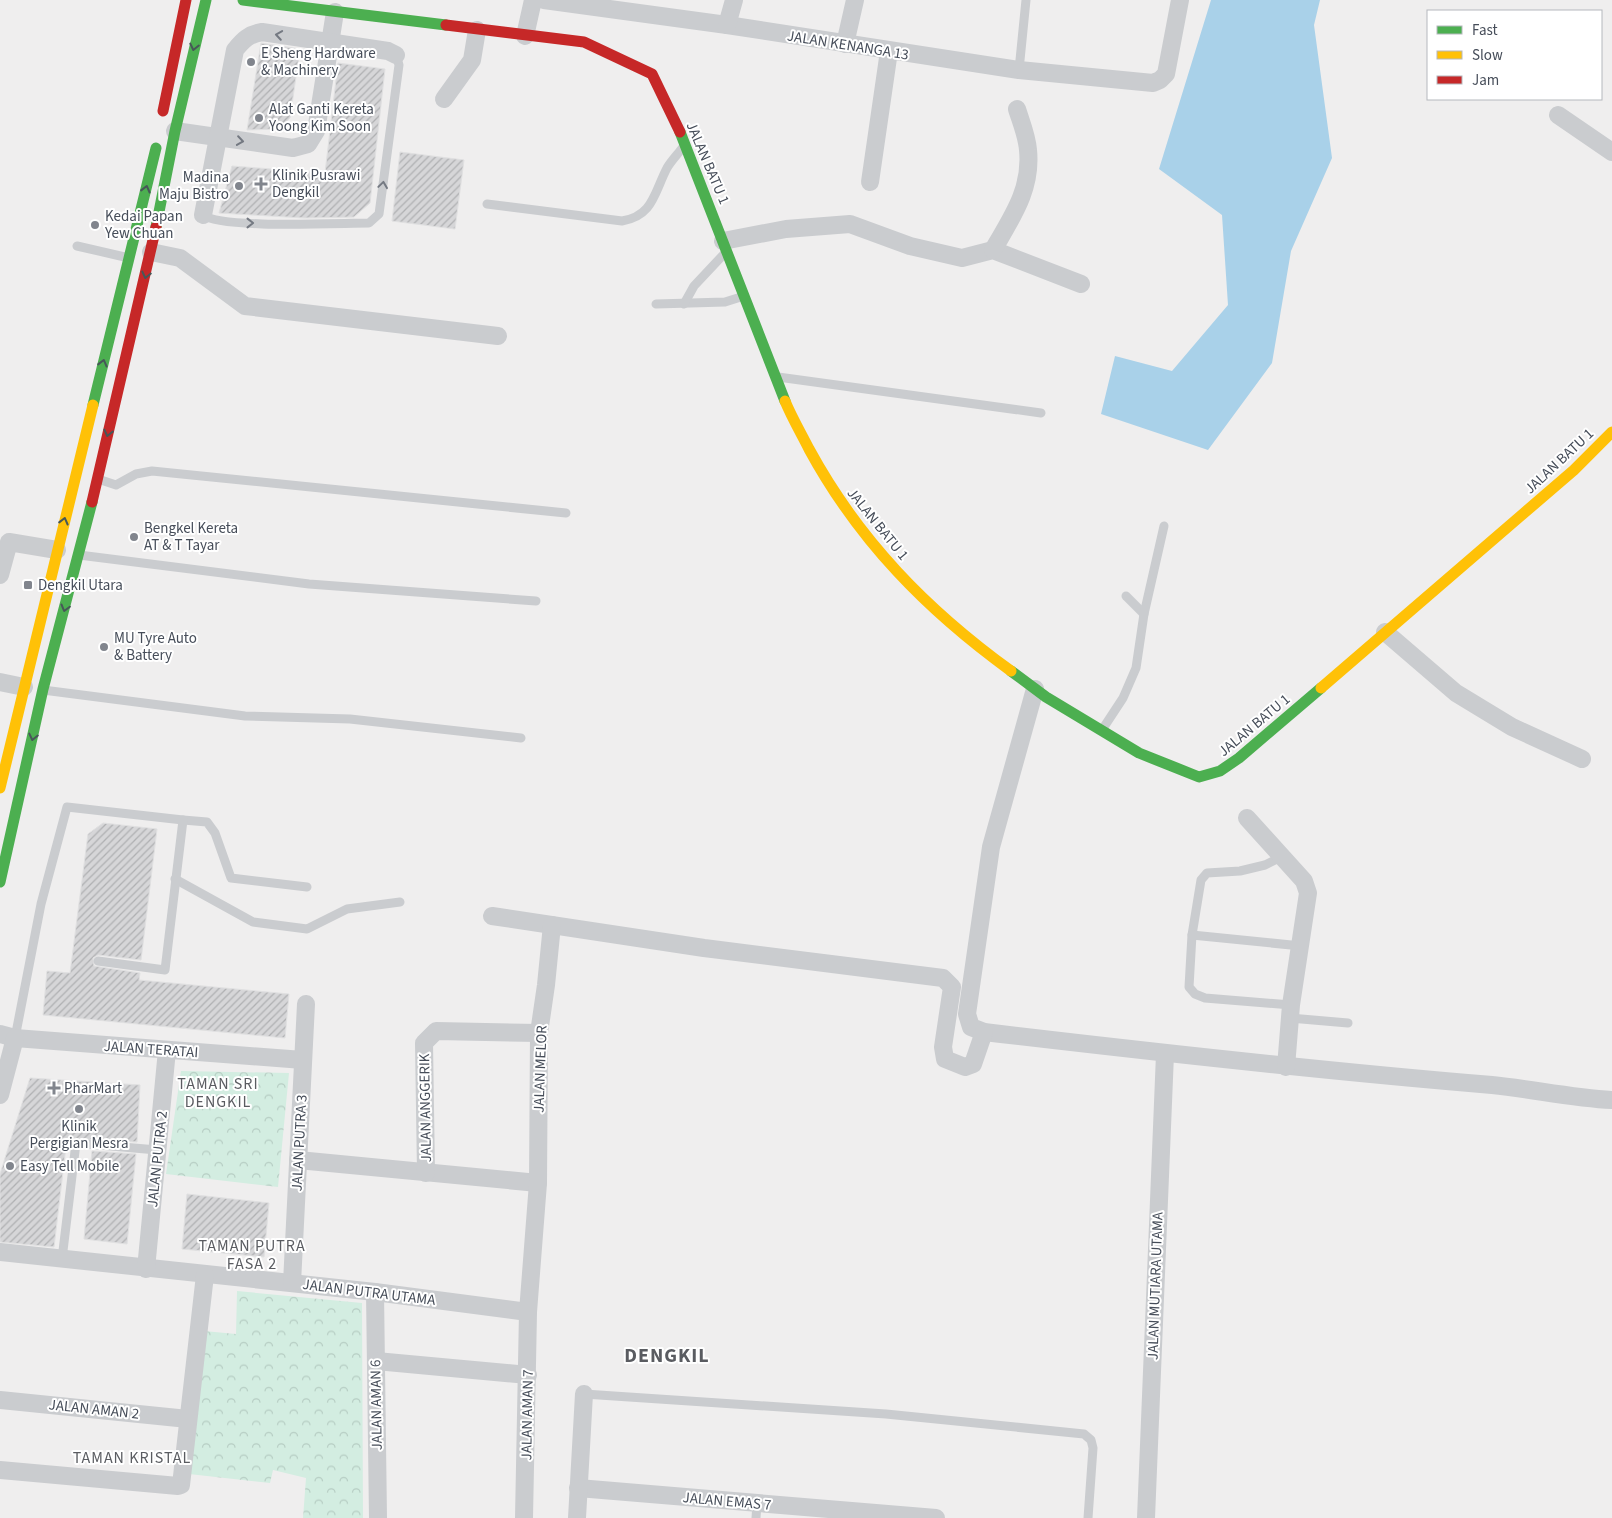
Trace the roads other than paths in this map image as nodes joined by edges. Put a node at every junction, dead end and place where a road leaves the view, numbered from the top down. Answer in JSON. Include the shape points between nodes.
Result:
{"nodes":[{"id":1,"x":186,"y":0,"type":"edge"},
{"id":2,"x":206,"y":0,"type":"edge"},
{"id":3,"x":243,"y":0,"type":"edge"},
{"id":4,"x":533,"y":0,"type":"edge"},
{"id":5,"x":544,"y":0,"type":"edge"},
{"id":6,"x":734,"y":0,"type":"edge"},
{"id":7,"x":855,"y":0,"type":"edge"},
{"id":8,"x":1026,"y":0,"type":"edge"},
{"id":9,"x":1180,"y":0,"type":"edge"},
{"id":10,"x":336,"y":12,"type":"junction"},
{"id":11,"x":727,"y":25,"type":"junction"},
{"id":12,"x":477,"y":30,"type":"junction"},
{"id":13,"x":524,"y":36,"type":"junction"},
{"id":14,"x":330,"y":44,"type":"junction"},
{"id":15,"x":845,"y":44,"type":"junction"},
{"id":16,"x":889,"y":51,"type":"junction"},
{"id":17,"x":396,"y":55,"type":"joint"},
{"id":18,"x":1019,"y":70,"type":"junction"},
{"id":19,"x":444,"y":99,"type":"dead end"},
{"id":20,"x":1017,"y":109,"type":"dead end"},
{"id":21,"x":1558,"y":115,"type":"dead end"},
{"id":22,"x":164,"y":131,"type":"junction"},
{"id":23,"x":218,"y":138,"type":"junction"},
{"id":24,"x":685,"y":144,"type":"junction"},
{"id":25,"x":1612,"y":152,"type":"edge"},
{"id":26,"x":870,"y":182,"type":"dead end"},
{"id":27,"x":487,"y":204,"type":"dead end"},
{"id":28,"x":202,"y":215,"type":"joint"},
{"id":29,"x":78,"y":246,"type":"dead end"},
{"id":30,"x":725,"y":246,"type":"junction"},
{"id":31,"x":993,"y":250,"type":"junction"},
{"id":32,"x":151,"y":252,"type":"junction"},
{"id":33,"x":129,"y":258,"type":"junction"},
{"id":34,"x":1081,"y":284,"type":"dead end"},
{"id":35,"x":744,"y":296,"type":"junction"},
{"id":36,"x":656,"y":304,"type":"dead end"},
{"id":37,"x":684,"y":304,"type":"junction"},
{"id":38,"x":498,"y":336,"type":"dead end"},
{"id":39,"x":776,"y":376,"type":"junction"},
{"id":40,"x":1041,"y":413,"type":"dead end"},
{"id":41,"x":1612,"y":432,"type":"edge"},
{"id":42,"x":98,"y":478,"type":"junction"},
{"id":43,"x":566,"y":513,"type":"dead end"},
{"id":44,"x":1164,"y":526,"type":"dead end"},
{"id":45,"x":57,"y":550,"type":"junction"},
{"id":46,"x":79,"y":555,"type":"junction"},
{"id":47,"x":0,"y":575,"type":"edge"},
{"id":48,"x":1126,"y":596,"type":"dead end"},
{"id":49,"x":536,"y":601,"type":"dead end"},
{"id":50,"x":1144,"y":614,"type":"junction"},
{"id":51,"x":1386,"y":632,"type":"junction"},
{"id":52,"x":0,"y":682,"type":"edge"},
{"id":53,"x":24,"y":688,"type":"junction"},
{"id":54,"x":1035,"y":689,"type":"junction"},
{"id":55,"x":43,"y":690,"type":"junction"},
{"id":56,"x":1102,"y":730,"type":"junction"},
{"id":57,"x":521,"y":738,"type":"dead end"},
{"id":58,"x":1582,"y":758,"type":"dead end"},
{"id":59,"x":3,"y":760,"type":"edge"},
{"id":60,"x":0,"y":788,"type":"edge"},
{"id":61,"x":1247,"y":818,"type":"dead end"},
{"id":62,"x":183,"y":820,"type":"junction"},
{"id":63,"x":1284,"y":856,"type":"junction"},
{"id":64,"x":175,"y":879,"type":"junction"},
{"id":65,"x":0,"y":882,"type":"edge"},
{"id":66,"x":307,"y":887,"type":"dead end"},
{"id":67,"x":400,"y":902,"type":"dead end"},
{"id":68,"x":492,"y":916,"type":"dead end"},
{"id":69,"x":552,"y":925,"type":"junction"},
{"id":70,"x":1192,"y":935,"type":"junction"},
{"id":71,"x":1302,"y":946,"type":"junction"},
{"id":72,"x":98,"y":961,"type":"dead end"},
{"id":73,"x":306,"y":1004,"type":"dead end"},
{"id":74,"x":1291,"y":1012,"type":"junction"},
{"id":75,"x":1348,"y":1023,"type":"dead end"},
{"id":76,"x":984,"y":1032,"type":"junction"},
{"id":77,"x":539,"y":1033,"type":"junction"},
{"id":78,"x":7,"y":1036,"type":"edge"},
{"id":79,"x":167,"y":1050,"type":"junction"},
{"id":80,"x":1165,"y":1054,"type":"junction"},
{"id":81,"x":303,"y":1060,"type":"junction"},
{"id":82,"x":1286,"y":1067,"type":"junction"},
{"id":83,"x":0,"y":1095,"type":"edge"},
{"id":84,"x":1612,"y":1100,"type":"edge"},
{"id":85,"x":157,"y":1150,"type":"junction"},
{"id":86,"x":298,"y":1160,"type":"junction"},
{"id":87,"x":426,"y":1173,"type":"junction"},
{"id":88,"x":538,"y":1183,"type":"junction"},
{"id":89,"x":0,"y":1252,"type":"edge"},
{"id":90,"x":62,"y":1259,"type":"junction"},
{"id":91,"x":146,"y":1268,"type":"junction"},
{"id":92,"x":205,"y":1275,"type":"junction"},
{"id":93,"x":292,"y":1283,"type":"junction"},
{"id":94,"x":375,"y":1292,"type":"junction"},
{"id":95,"x":528,"y":1312,"type":"junction"},
{"id":96,"x":376,"y":1361,"type":"junction"},
{"id":97,"x":528,"y":1375,"type":"junction"},
{"id":98,"x":584,"y":1394,"type":"joint"},
{"id":99,"x":0,"y":1400,"type":"edge"},
{"id":100,"x":188,"y":1419,"type":"junction"},
{"id":101,"x":0,"y":1470,"type":"edge"},
{"id":102,"x":578,"y":1488,"type":"junction"},
{"id":103,"x":756,"y":1511,"type":"edge"},
{"id":104,"x":378,"y":1518,"type":"edge"},
{"id":105,"x":524,"y":1518,"type":"edge"},
{"id":106,"x":577,"y":1518,"type":"edge"},
{"id":107,"x":934,"y":1518,"type":"edge"},
{"id":108,"x":1088,"y":1518,"type":"edge"},
{"id":109,"x":1146,"y":1518,"type":"edge"}],
"edges":[{"from":1,"to":22,"type":"street"},
{"from":2,"to":22,"type":"street","one_way":true},
{"from":3,"to":10,"type":"street","name":"JALAN BATU 1"},
{"from":4,"to":13,"type":"street"},
{"from":5,"to":11,"type":"street","name":"JALAN KENANGA 13"},
{"from":6,"to":11,"type":"street"},
{"from":7,"to":15,"type":"street"},
{"from":8,"to":18,"type":"lane"},
{"from":9,"to":18,"type":"street","name":"JALAN KENANGA 13","via":[[1166,74],[1160,80],[1153,83]]},
{"from":10,"to":12,"type":"street","name":"JALAN BATU 1"},
{"from":10,"to":14,"type":"street"},
{"from":11,"to":15,"type":"street","name":"JALAN KENANGA 13"},
{"from":12,"to":13,"type":"street","name":"JALAN BATU 1"},
{"from":12,"to":19,"type":"street","via":[[472,60]]},
{"from":13,"to":24,"type":"street","name":"JALAN BATU 1","via":[[584,42],[652,74]]},
{"from":14,"to":17,"type":"street","via":[[388,51]]},
{"from":14,"to":23,"type":"street","one_way":true,"via":[[262,32],[242,41],[235,50]]},
{"from":23,"to":14,"type":"street","one_way":true,"via":[[293,148],[308,144],[316,131]]},
{"from":15,"to":16,"type":"street","name":"JALAN KENANGA 13"},
{"from":16,"to":18,"type":"street","name":"JALAN KENANGA 13"},
{"from":16,"to":26,"type":"street"},
{"from":28,"to":17,"type":"lane","one_way":true,"via":[[232,223],[369,224],[379,214],[399,65]]},
{"from":20,"to":31,"type":"street","via":[[1028,149],[1028,182],[1020,204]]},
{"from":21,"to":25,"type":"street"},
{"from":22,"to":23,"type":"street"},
{"from":22,"to":32,"type":"street"},
{"from":33,"to":22,"type":"street","one_way":true},
{"from":23,"to":28,"type":"street"},
{"from":24,"to":27,"type":"lane","via":[[667,167],[646,211],[636,218],[622,221]]},
{"from":24,"to":30,"type":"street","name":"JALAN BATU 1"},
{"from":29,"to":33,"type":"lane"},
{"from":30,"to":31,"type":"street","via":[[786,228],[850,224],[910,246],[962,258]]},
{"from":30,"to":35,"type":"street","name":"JALAN BATU 1"},
{"from":30,"to":37,"type":"lane"},
{"from":31,"to":34,"type":"street"},
{"from":32,"to":38,"type":"street","via":[[180,258],[245,306]]},
{"from":32,"to":42,"type":"street","one_way":true},
{"from":45,"to":33,"type":"street","one_way":true},
{"from":35,"to":37,"type":"lane","via":[[725,302]]},
{"from":35,"to":39,"type":"street","name":"JALAN BATU 1"},
{"from":36,"to":37,"type":"lane"},
{"from":39,"to":40,"type":"lane"},
{"from":39,"to":54,"type":"street","name":"JALAN BATU 1","via":[[789,411],[831,489],[887,563],[971,642]]},
{"from":41,"to":51,"type":"street","name":"JALAN BATU 1","via":[[1574,470]]},
{"from":42,"to":43,"type":"lane","via":[[114,485],[136,474],[152,471]]},
{"from":42,"to":46,"type":"street"},
{"from":44,"to":50,"type":"lane"},
{"from":45,"to":47,"type":"street","via":[[9,542]]},
{"from":45,"to":53,"type":"street"},
{"from":46,"to":49,"type":"lane","via":[[309,584]]},
{"from":46,"to":55,"type":"street","one_way":true},
{"from":48,"to":50,"type":"lane"},
{"from":50,"to":56,"type":"lane","via":[[1136,668]]},
{"from":51,"to":56,"type":"street","name":"JALAN BATU 1","via":[[1220,771],[1199,777],[1139,753]]},
{"from":51,"to":58,"type":"street","via":[[1456,693],[1512,727]]},
{"from":52,"to":53,"type":"street"},
{"from":53,"to":59,"type":"street"},
{"from":54,"to":56,"type":"street","name":"JALAN BATU 1"},
{"from":54,"to":76,"type":"street","via":[[991,847],[967,1014],[971,1026]]},
{"from":55,"to":57,"type":"lane","via":[[245,716],[350,718]]},
{"from":55,"to":65,"type":"street","one_way":true},
{"from":59,"to":60,"type":"street"},
{"from":61,"to":63,"type":"street"},
{"from":62,"to":64,"type":"lane"},
{"from":62,"to":66,"type":"lane","via":[[207,822],[215,833],[232,878]]},
{"from":62,"to":78,"type":"lane","via":[[67,807]]},
{"from":63,"to":70,"type":"lane","via":[[1240,871],[1207,874],[1202,880]]},
{"from":63,"to":71,"type":"street","via":[[1304,881],[1308,893]]},
{"from":64,"to":67,"type":"lane","via":[[253,922],[307,929],[347,909]]},
{"from":64,"to":72,"type":"lane","via":[[164,970]]},
{"from":68,"to":69,"type":"street"},
{"from":69,"to":76,"type":"street","via":[[944,978],[952,988],[943,1047],[946,1059],[965,1067],[973,1064]]},
{"from":69,"to":77,"type":"street","name":"JALAN MELOR"},
{"from":70,"to":71,"type":"lane"},
{"from":70,"to":74,"type":"lane","via":[[1189,987],[1195,994]]},
{"from":71,"to":74,"type":"street"},
{"from":73,"to":81,"type":"street","name":"JALAN PUTRA 3"},
{"from":74,"to":75,"type":"lane"},
{"from":74,"to":82,"type":"street"},
{"from":76,"to":80,"type":"street"},
{"from":77,"to":87,"type":"street","name":"JALAN ANGGERIK","via":[[436,1031],[424,1043]]},
{"from":77,"to":88,"type":"street","name":"JALAN MELOR"},
{"from":78,"to":79,"type":"street","name":"JALAN TERATAI"},
{"from":78,"to":83,"type":"street"},
{"from":79,"to":81,"type":"street","name":"JALAN TERATAI"},
{"from":79,"to":85,"type":"street","name":"JALAN PUTRA 2"},
{"from":80,"to":82,"type":"street"},
{"from":80,"to":109,"type":"street","name":"JALAN MUTIARA UTAMA"},
{"from":81,"to":86,"type":"street","name":"JALAN PUTRA 3"},
{"from":82,"to":84,"type":"street","via":[[1514,1087]]},
{"from":85,"to":90,"type":"lane","via":[[76,1143]]},
{"from":85,"to":91,"type":"street","name":"JALAN PUTRA 2"},
{"from":86,"to":87,"type":"street"},
{"from":86,"to":93,"type":"street","name":"JALAN PUTRA 3"},
{"from":87,"to":88,"type":"street"},
{"from":88,"to":95,"type":"street","name":"JALAN MELOR"},
{"from":89,"to":90,"type":"street","name":"JALAN PUTRA UTAMA"},
{"from":90,"to":91,"type":"street","name":"JALAN PUTRA UTAMA"},
{"from":91,"to":92,"type":"street","name":"JALAN PUTRA UTAMA"},
{"from":92,"to":93,"type":"street","name":"JALAN PUTRA UTAMA"},
{"from":92,"to":100,"type":"street"},
{"from":93,"to":94,"type":"street","name":"JALAN PUTRA UTAMA"},
{"from":94,"to":95,"type":"street","name":"JALAN PUTRA UTAMA"},
{"from":94,"to":96,"type":"street","name":"JALAN AMAN 6"},
{"from":95,"to":97,"type":"street","name":"JALAN AMAN 7"},
{"from":96,"to":97,"type":"street"},
{"from":96,"to":104,"type":"street","name":"JALAN AMAN 6"},
{"from":97,"to":105,"type":"street","name":"JALAN AMAN 7"},
{"from":98,"to":102,"type":"street"},
{"from":98,"to":108,"type":"lane","via":[[886,1414],[1084,1434],[1091,1440],[1093,1448]]},
{"from":99,"to":100,"type":"street","name":"JALAN AMAN 2"},
{"from":100,"to":101,"type":"street","via":[[183,1481],[178,1486]]},
{"from":102,"to":103,"type":"street","name":"JALAN EMAS 7"},
{"from":102,"to":106,"type":"street"},
{"from":103,"to":107,"type":"street","name":"JALAN EMAS 7"}]}
